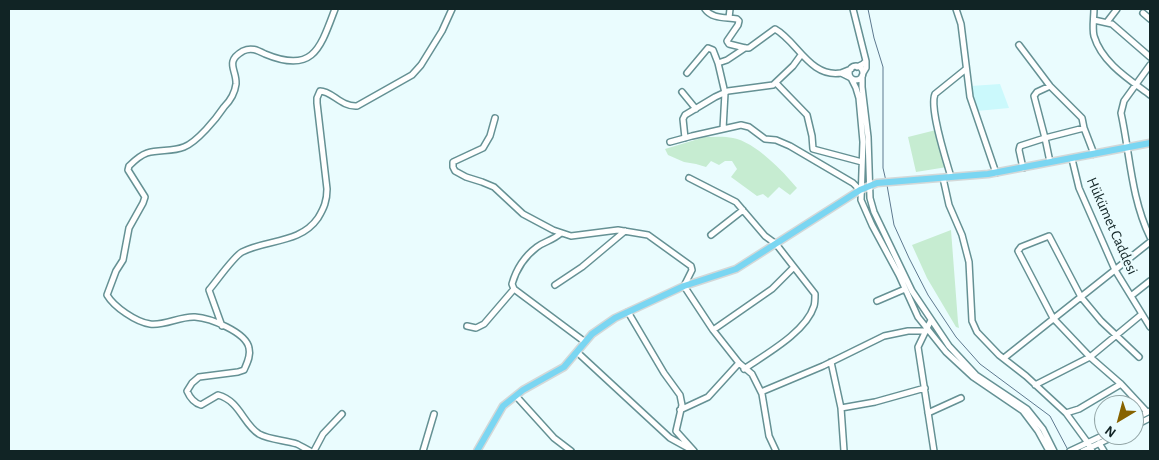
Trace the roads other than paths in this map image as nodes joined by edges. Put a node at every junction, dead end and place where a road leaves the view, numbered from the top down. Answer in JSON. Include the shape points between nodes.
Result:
{"nodes":[{"id":1,"x":335,"y":9,"type":"edge"},
{"id":2,"x":452,"y":9,"type":"edge"},
{"id":3,"x":705,"y":9,"type":"edge"},
{"id":4,"x":730,"y":9,"type":"edge"},
{"id":5,"x":853,"y":9,"type":"edge"},
{"id":6,"x":956,"y":9,"type":"edge"},
{"id":7,"x":1094,"y":9,"type":"edge"},
{"id":8,"x":1117,"y":9,"type":"edge"},
{"id":9,"x":1143,"y":13,"type":"dead end"},
{"id":10,"x":729,"y":18,"type":"junction"},
{"id":11,"x":1150,"y":19,"type":"edge"},
{"id":12,"x":1094,"y":20,"type":"junction"},
{"id":13,"x":1107,"y":22,"type":"junction"},
{"id":14,"x":1018,"y":45,"type":"dead end"},
{"id":15,"x":745,"y":48,"type":"junction"},
{"id":16,"x":801,"y":55,"type":"junction"},
{"id":17,"x":1150,"y":57,"type":"edge"},
{"id":18,"x":866,"y":60,"type":"junction"},
{"id":19,"x":718,"y":63,"type":"junction"},
{"id":20,"x":1150,"y":65,"type":"edge"},
{"id":21,"x":857,"y":67,"type":"junction"},
{"id":22,"x":851,"y":69,"type":"junction"},
{"id":23,"x":966,"y":69,"type":"junction"},
{"id":24,"x":687,"y":72,"type":"dead end"},
{"id":25,"x":841,"y":74,"type":"junction"},
{"id":26,"x":862,"y":75,"type":"junction"},
{"id":27,"x":851,"y":78,"type":"junction"},
{"id":28,"x":776,"y":83,"type":"junction"},
{"id":29,"x":1136,"y":84,"type":"junction"},
{"id":30,"x":1050,"y":86,"type":"junction"},
{"id":31,"x":682,"y":92,"type":"dead end"},
{"id":32,"x":725,"y":93,"type":"junction"},
{"id":33,"x":1150,"y":95,"type":"edge"},
{"id":34,"x":696,"y":109,"type":"junction"},
{"id":35,"x":496,"y":118,"type":"dead end"},
{"id":36,"x":1084,"y":128,"type":"junction"},
{"id":37,"x":723,"y":129,"type":"junction"},
{"id":38,"x":685,"y":138,"type":"junction"},
{"id":39,"x":1046,"y":138,"type":"junction"},
{"id":40,"x":670,"y":142,"type":"dead end"},
{"id":41,"x":1150,"y":143,"type":"edge"},
{"id":42,"x":1127,"y":148,"type":"junction"},
{"id":43,"x":1094,"y":154,"type":"junction"},
{"id":44,"x":1072,"y":159,"type":"junction"},
{"id":45,"x":862,"y":162,"type":"junction"},
{"id":46,"x":1050,"y":162,"type":"junction"},
{"id":47,"x":1023,"y":168,"type":"junction"},
{"id":48,"x":996,"y":173,"type":"junction"},
{"id":49,"x":951,"y":177,"type":"junction"},
{"id":50,"x":689,"y":178,"type":"dead end"},
{"id":51,"x":943,"y":178,"type":"junction"},
{"id":52,"x":868,"y":187,"type":"junction"},
{"id":53,"x":860,"y":190,"type":"junction"},
{"id":54,"x":743,"y":210,"type":"junction"},
{"id":55,"x":626,"y":232,"type":"junction"},
{"id":56,"x":561,"y":233,"type":"junction"},
{"id":57,"x":711,"y":235,"type":"dead end"},
{"id":58,"x":1150,"y":237,"type":"edge"},
{"id":59,"x":1150,"y":242,"type":"edge"},
{"id":60,"x":776,"y":244,"type":"junction"},
{"id":61,"x":794,"y":267,"type":"junction"},
{"id":62,"x":1115,"y":270,"type":"junction"},
{"id":63,"x":1150,"y":281,"type":"edge"},
{"id":64,"x":555,"y":285,"type":"dead end"},
{"id":65,"x":684,"y":286,"type":"junction"},
{"id":66,"x":514,"y":289,"type":"junction"},
{"id":67,"x":905,"y":289,"type":"junction"},
{"id":68,"x":1131,"y":296,"type":"junction"},
{"id":69,"x":1081,"y":297,"type":"junction"},
{"id":70,"x":877,"y":301,"type":"dead end"},
{"id":71,"x":628,"y":312,"type":"junction"},
{"id":72,"x":1146,"y":316,"type":"edge"},
{"id":73,"x":1053,"y":318,"type":"junction"},
{"id":74,"x":931,"y":320,"type":"junction"},
{"id":75,"x":222,"y":326,"type":"junction"},
{"id":76,"x":467,"y":326,"type":"dead end"},
{"id":77,"x":1150,"y":327,"type":"edge"},
{"id":78,"x":713,"y":330,"type":"junction"},
{"id":79,"x":926,"y":330,"type":"junction"},
{"id":80,"x":1115,"y":335,"type":"junction"},
{"id":81,"x":585,"y":342,"type":"junction"},
{"id":82,"x":577,"y":352,"type":"junction"},
{"id":83,"x":1090,"y":357,"type":"junction"},
{"id":84,"x":1004,"y":358,"type":"junction"},
{"id":85,"x":1139,"y":358,"type":"dead end"},
{"id":86,"x":831,"y":362,"type":"junction"},
{"id":87,"x":739,"y":364,"type":"junction"},
{"id":88,"x":744,"y":368,"type":"junction"},
{"id":89,"x":1121,"y":384,"type":"junction"},
{"id":90,"x":1036,"y":385,"type":"junction"},
{"id":91,"x":925,"y":388,"type":"junction"},
{"id":92,"x":761,"y":392,"type":"junction"},
{"id":93,"x":516,"y":396,"type":"junction"},
{"id":94,"x":961,"y":398,"type":"dead end"},
{"id":95,"x":841,"y":408,"type":"junction"},
{"id":96,"x":680,"y":410,"type":"junction"},
{"id":97,"x":928,"y":413,"type":"junction"},
{"id":98,"x":1066,"y":413,"type":"junction"},
{"id":99,"x":1149,"y":413,"type":"edge"},
{"id":100,"x":342,"y":414,"type":"dead end"},
{"id":101,"x":434,"y":414,"type":"dead end"},
{"id":102,"x":1087,"y":448,"type":"edge"},
{"id":103,"x":312,"y":451,"type":"edge"},
{"id":104,"x":423,"y":451,"type":"edge"},
{"id":105,"x":477,"y":451,"type":"edge"},
{"id":106,"x":571,"y":451,"type":"edge"},
{"id":107,"x":693,"y":451,"type":"edge"},
{"id":108,"x":776,"y":451,"type":"edge"},
{"id":109,"x":844,"y":451,"type":"edge"},
{"id":110,"x":932,"y":451,"type":"edge"},
{"id":111,"x":1049,"y":451,"type":"edge"},
{"id":112,"x":1054,"y":451,"type":"edge"},
{"id":113,"x":1070,"y":451,"type":"edge"}],
"edges":[{"from":1,"to":75,"type":"street","via":[[324,38],[309,58],[297,61],[277,59],[252,48],[245,50],[234,60],[234,93],[191,144],[175,150],[147,153],[129,166],[128,170],[145,197],[129,228],[123,260],[107,295],[138,321],[148,324],[196,317]]},
{"from":2,"to":75,"type":"street","via":[[442,31],[412,75],[357,106],[351,107],[320,91],[317,104],[327,200],[323,210],[303,233],[239,253],[210,290]]},
{"from":3,"to":10,"type":"street","via":[[716,17]]},
{"from":4,"to":10,"type":"street"},
{"from":5,"to":18,"type":"street"},
{"from":6,"to":23,"type":"street"},
{"from":7,"to":12,"type":"street"},
{"from":8,"to":13,"type":"street"},
{"from":9,"to":11,"type":"street"},
{"from":10,"to":15,"type":"street","via":[[739,21],[727,43]]},
{"from":12,"to":13,"type":"street"},
{"from":12,"to":29,"type":"street","via":[[1094,36],[1105,56]]},
{"from":13,"to":17,"type":"street"},
{"from":14,"to":30,"type":"street"},
{"from":15,"to":16,"type":"street","via":[[775,29]]},
{"from":15,"to":19,"type":"street"},
{"from":16,"to":25,"type":"street","via":[[825,73]]},
{"from":16,"to":28,"type":"street"},
{"from":18,"to":21,"type":"street"},
{"from":18,"to":26,"type":"street"},
{"from":19,"to":24,"type":"street","via":[[713,50],[708,48]]},
{"from":19,"to":32,"type":"street"},
{"from":20,"to":29,"type":"street"},
{"from":21,"to":22,"type":"street"},
{"from":21,"to":26,"type":"street"},
{"from":22,"to":25,"type":"street"},
{"from":22,"to":27,"type":"street"},
{"from":23,"to":48,"type":"street","via":[[970,97]]},
{"from":23,"to":49,"type":"street","via":[[932,99]]},
{"from":25,"to":27,"type":"street"},
{"from":26,"to":27,"type":"street","via":[[857,80]]},
{"from":26,"to":52,"type":"street","via":[[868,137]]},
{"from":27,"to":45,"type":"street","via":[[859,98]]},
{"from":28,"to":32,"type":"street"},
{"from":28,"to":45,"type":"street","via":[[807,115],[813,149]]},
{"from":29,"to":33,"type":"street"},
{"from":29,"to":42,"type":"street","via":[[1124,101],[1121,112]]},
{"from":30,"to":36,"type":"street","via":[[1082,118]]},
{"from":30,"to":39,"type":"street","via":[[1034,96]]},
{"from":31,"to":34,"type":"street"},
{"from":32,"to":34,"type":"street"},
{"from":32,"to":37,"type":"street"},
{"from":34,"to":38,"type":"street","via":[[683,119]]},
{"from":35,"to":56,"type":"street","via":[[483,148],[454,162],[455,171],[494,187],[523,214]]},
{"from":36,"to":39,"type":"street"},
{"from":36,"to":43,"type":"street"},
{"from":37,"to":38,"type":"street"},
{"from":37,"to":53,"type":"street","via":[[749,127],[765,139],[790,146]]},
{"from":38,"to":40,"type":"street"},
{"from":39,"to":46,"type":"street"},
{"from":39,"to":47,"type":"street","via":[[1020,146],[1018,150]]},
{"from":41,"to":42,"type":"main road"},
{"from":42,"to":43,"type":"main road"},
{"from":42,"to":58,"type":"street","via":[[1143,222]]},
{"from":43,"to":44,"type":"main road"},
{"from":44,"to":46,"type":"main road"},
{"from":44,"to":62,"type":"street","name":"Hükümet Caddesi","via":[[1079,188]]},
{"from":45,"to":53,"type":"street"},
{"from":46,"to":47,"type":"main road"},
{"from":47,"to":48,"type":"main road"},
{"from":48,"to":49,"type":"main road"},
{"from":49,"to":51,"type":"main road"},
{"from":50,"to":54,"type":"street","via":[[736,202]]},
{"from":51,"to":52,"type":"main road","via":[[877,183]]},
{"from":51,"to":84,"type":"street","via":[[969,262],[972,321],[977,332]]},
{"from":52,"to":53,"type":"main road"},
{"from":52,"to":74,"type":"street","via":[[874,212],[912,291]]},
{"from":53,"to":60,"type":"main road"},
{"from":53,"to":67,"type":"street","via":[[872,225]]},
{"from":54,"to":57,"type":"street"},
{"from":54,"to":60,"type":"street"},
{"from":55,"to":56,"type":"street","via":[[618,230],[571,236]]},
{"from":55,"to":64,"type":"street"},
{"from":55,"to":65,"type":"street","via":[[648,235],[691,266]]},
{"from":56,"to":66,"type":"street","via":[[554,240],[537,247],[520,266],[512,284]]},
{"from":59,"to":62,"type":"street"},
{"from":60,"to":61,"type":"street"},
{"from":60,"to":65,"type":"main road","via":[[736,269]]},
{"from":61,"to":78,"type":"street","via":[[772,290]]},
{"from":61,"to":88,"type":"street","via":[[815,294],[814,306],[793,336]]},
{"from":62,"to":68,"type":"street","name":"Hükümet Caddesi"},
{"from":62,"to":69,"type":"street"},
{"from":63,"to":68,"type":"street"},
{"from":65,"to":71,"type":"main road"},
{"from":65,"to":78,"type":"street"},
{"from":66,"to":76,"type":"street","via":[[484,324],[476,328]]},
{"from":66,"to":81,"type":"street"},
{"from":67,"to":70,"type":"street"},
{"from":67,"to":79,"type":"street"},
{"from":68,"to":72,"type":"street","name":"Hükümet Caddesi"},
{"from":69,"to":73,"type":"street"},
{"from":69,"to":73,"type":"street","via":[[1049,236],[1021,247],[1018,251]]},
{"from":69,"to":80,"type":"street"},
{"from":71,"to":81,"type":"main road","via":[[592,334]]},
{"from":71,"to":96,"type":"street","via":[[680,396]]},
{"from":72,"to":77,"type":"street","name":"Hükümet Caddesi"},
{"from":72,"to":80,"type":"street"},
{"from":73,"to":83,"type":"street"},
{"from":73,"to":84,"type":"street"},
{"from":74,"to":79,"type":"street"},
{"from":74,"to":112,"type":"street","via":[[949,346],[976,375],[1027,409],[1043,429]]},
{"from":75,"to":103,"type":"street","via":[[244,338],[249,345],[250,353],[244,370],[199,377],[187,391],[190,398],[201,405],[218,395],[226,397],[261,435]]},
{"from":78,"to":87,"type":"street"},
{"from":79,"to":86,"type":"street","via":[[884,336]]},
{"from":79,"to":91,"type":"street","via":[[918,347]]},
{"from":79,"to":111,"type":"street","via":[[973,377],[1023,411]]},
{"from":80,"to":83,"type":"street"},
{"from":80,"to":85,"type":"street"},
{"from":81,"to":82,"type":"main road"},
{"from":82,"to":93,"type":"main road","via":[[564,367]]},
{"from":82,"to":107,"type":"street","via":[[670,438]]},
{"from":83,"to":89,"type":"street"},
{"from":83,"to":90,"type":"street"},
{"from":84,"to":90,"type":"street"},
{"from":86,"to":92,"type":"street"},
{"from":86,"to":95,"type":"street"},
{"from":87,"to":88,"type":"street"},
{"from":87,"to":96,"type":"street","via":[[708,397]]},
{"from":88,"to":92,"type":"street","via":[[752,374]]},
{"from":89,"to":98,"type":"street","via":[[1079,409]]},
{"from":89,"to":99,"type":"street"},
{"from":90,"to":98,"type":"street"},
{"from":91,"to":95,"type":"street"},
{"from":91,"to":97,"type":"street"},
{"from":92,"to":108,"type":"street","via":[[769,436]]},
{"from":93,"to":105,"type":"main road","via":[[503,406]]},
{"from":93,"to":106,"type":"street","via":[[554,438]]},
{"from":94,"to":97,"type":"street"},
{"from":95,"to":109,"type":"street"},
{"from":96,"to":107,"type":"street","via":[[676,431]]},
{"from":97,"to":110,"type":"street"},
{"from":98,"to":102,"type":"street"},
{"from":100,"to":103,"type":"street"},
{"from":101,"to":104,"type":"street"},
{"from":102,"to":113,"type":"street"}]}
